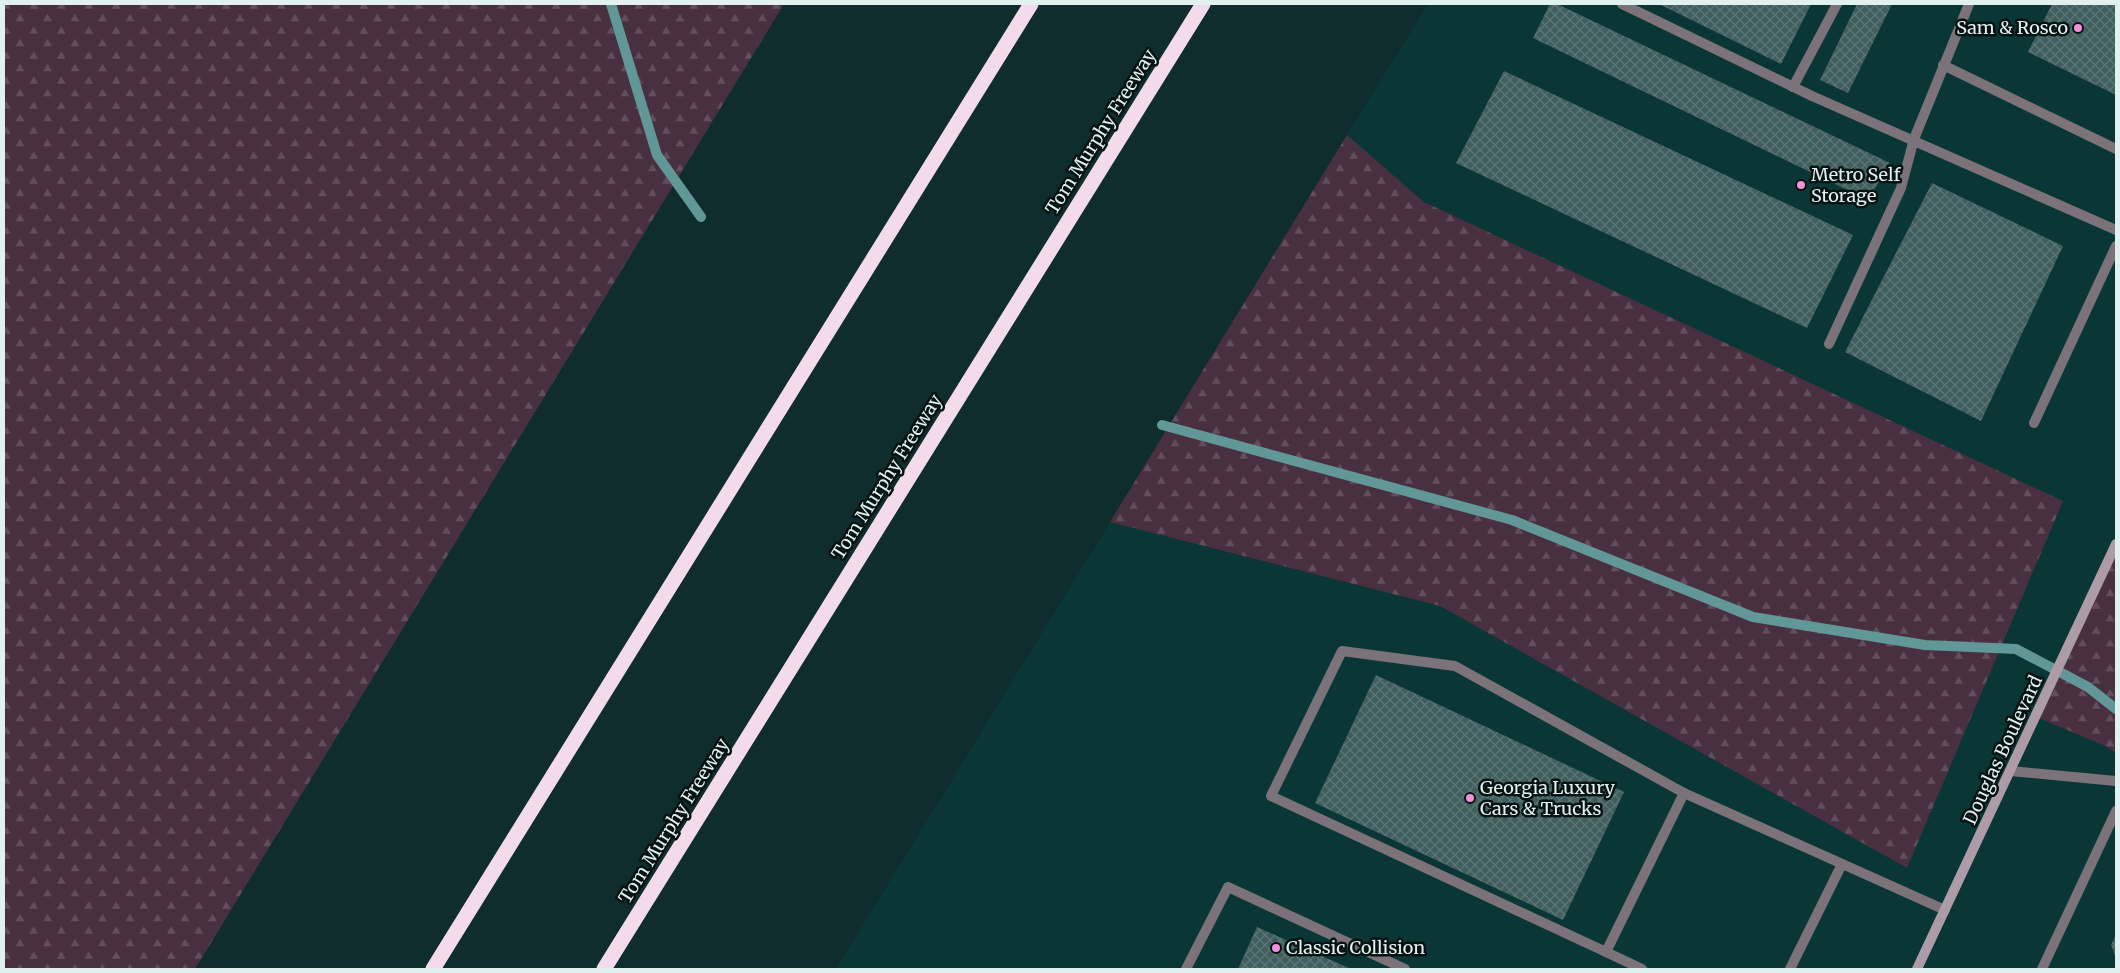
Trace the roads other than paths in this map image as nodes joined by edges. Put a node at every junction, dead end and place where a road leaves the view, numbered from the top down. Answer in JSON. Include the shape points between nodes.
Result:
{"nodes":[{"id":1,"x":1031,"y":4,"type":"edge"},
{"id":2,"x":1203,"y":4,"type":"edge"},
{"id":3,"x":1622,"y":4,"type":"edge"},
{"id":4,"x":1837,"y":4,"type":"edge"},
{"id":5,"x":1969,"y":4,"type":"edge"},
{"id":6,"x":1943,"y":65,"type":"junction"},
{"id":7,"x":1793,"y":87,"type":"junction"},
{"id":8,"x":1914,"y":139,"type":"junction"},
{"id":9,"x":2116,"y":149,"type":"edge"},
{"id":10,"x":2116,"y":230,"type":"edge"},
{"id":11,"x":2116,"y":246,"type":"edge"},
{"id":12,"x":1829,"y":344,"type":"dead end"},
{"id":13,"x":2034,"y":423,"type":"dead end"},
{"id":14,"x":2116,"y":544,"type":"edge"},
{"id":15,"x":2011,"y":771,"type":"junction"},
{"id":16,"x":2116,"y":781,"type":"edge"},
{"id":17,"x":1684,"y":793,"type":"junction"},
{"id":18,"x":2116,"y":811,"type":"edge"},
{"id":19,"x":1842,"y":864,"type":"junction"},
{"id":20,"x":1945,"y":910,"type":"junction"},
{"id":21,"x":1606,"y":952,"type":"junction"},
{"id":22,"x":433,"y":969,"type":"edge"},
{"id":23,"x":604,"y":969,"type":"edge"},
{"id":24,"x":1186,"y":969,"type":"edge"},
{"id":25,"x":1405,"y":969,"type":"edge"},
{"id":26,"x":1642,"y":969,"type":"edge"},
{"id":27,"x":1790,"y":969,"type":"edge"},
{"id":28,"x":1917,"y":969,"type":"edge"},
{"id":29,"x":2042,"y":969,"type":"edge"}],
"edges":[{"from":1,"to":22,"type":"highway"},
{"from":2,"to":23,"type":"highway","name":"Tom Murphy Freeway"},
{"from":3,"to":7,"type":"lane"},
{"from":4,"to":7,"type":"lane"},
{"from":5,"to":6,"type":"lane"},
{"from":6,"to":8,"type":"lane"},
{"from":6,"to":9,"type":"lane"},
{"from":7,"to":8,"type":"lane"},
{"from":8,"to":10,"type":"lane"},
{"from":8,"to":12,"type":"lane","via":[[1901,188]]},
{"from":11,"to":13,"type":"lane"},
{"from":14,"to":15,"type":"main road","name":"Douglas Boulevard"},
{"from":15,"to":16,"type":"lane"},
{"from":15,"to":20,"type":"main road","name":"Douglas Boulevard"},
{"from":17,"to":19,"type":"lane"},
{"from":17,"to":21,"type":"lane"},
{"from":17,"to":21,"type":"lane","via":[[1455,666],[1342,651],[1271,796]]},
{"from":18,"to":29,"type":"lane"},
{"from":19,"to":20,"type":"lane"},
{"from":19,"to":27,"type":"lane"},
{"from":20,"to":28,"type":"main road","name":"Douglas Boulevard"},
{"from":21,"to":26,"type":"lane"},
{"from":24,"to":25,"type":"lane","via":[[1228,888]]}]}
